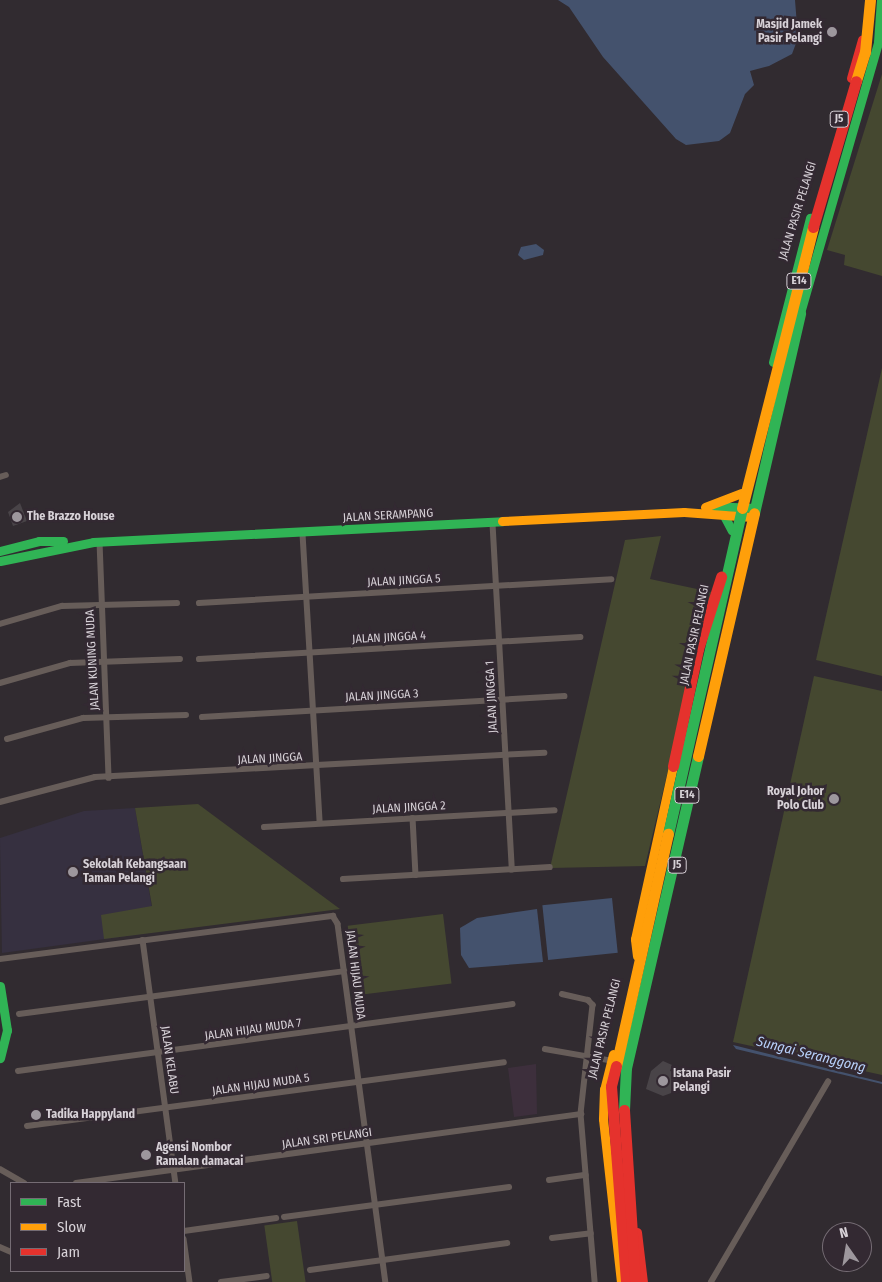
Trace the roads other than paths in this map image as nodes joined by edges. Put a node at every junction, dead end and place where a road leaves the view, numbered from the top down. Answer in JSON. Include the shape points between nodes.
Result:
{"nodes":[{"id":1,"x":865,"y":0,"type":"edge"},
{"id":2,"x":870,"y":0,"type":"edge"},
{"id":3,"x":881,"y":0,"type":"edge"},
{"id":4,"x":882,"y":44,"type":"edge"},
{"id":5,"x":741,"y":493,"type":"junction"},
{"id":6,"x":705,"y":507,"type":"junction"},
{"id":7,"x":737,"y":510,"type":"junction"},
{"id":8,"x":684,"y":512,"type":"junction"},
{"id":9,"x":722,"y":512,"type":"junction"},
{"id":10,"x":753,"y":512,"type":"junction"},
{"id":11,"x":492,"y":524,"type":"junction"},
{"id":12,"x":732,"y":531,"type":"junction"},
{"id":13,"x":303,"y":534,"type":"junction"},
{"id":14,"x":96,"y":542,"type":"junction"},
{"id":15,"x":0,"y":551,"type":"edge"},
{"id":16,"x":0,"y":561,"type":"edge"},
{"id":17,"x":729,"y":562,"type":"junction"},
{"id":18,"x":611,"y":579,"type":"dead end"},
{"id":19,"x":496,"y":586,"type":"junction"},
{"id":20,"x":307,"y":597,"type":"junction"},
{"id":21,"x":177,"y":603,"type":"dead end"},
{"id":22,"x":199,"y":603,"type":"dead end"},
{"id":23,"x":101,"y":605,"type":"junction"},
{"id":24,"x":0,"y":624,"type":"edge"},
{"id":25,"x":580,"y":637,"type":"dead end"},
{"id":26,"x":499,"y":642,"type":"junction"},
{"id":27,"x":310,"y":653,"type":"junction"},
{"id":28,"x":180,"y":659,"type":"dead end"},
{"id":29,"x":199,"y":659,"type":"dead end"},
{"id":30,"x":104,"y":662,"type":"junction"},
{"id":31,"x":0,"y":683,"type":"edge"},
{"id":32,"x":564,"y":696,"type":"dead end"},
{"id":33,"x":502,"y":699,"type":"junction"},
{"id":34,"x":313,"y":710,"type":"junction"},
{"id":35,"x":186,"y":715,"type":"dead end"},
{"id":36,"x":202,"y":717,"type":"dead end"},
{"id":37,"x":106,"y":718,"type":"junction"},
{"id":38,"x":7,"y":739,"type":"dead end"},
{"id":39,"x":544,"y":752,"type":"dead end"},
{"id":40,"x":506,"y":755,"type":"junction"},
{"id":41,"x":316,"y":766,"type":"junction"},
{"id":42,"x":109,"y":778,"type":"junction"},
{"id":43,"x":0,"y":802,"type":"edge"},
{"id":44,"x":555,"y":810,"type":"dead end"},
{"id":45,"x":509,"y":812,"type":"junction"},
{"id":46,"x":412,"y":818,"type":"junction"},
{"id":47,"x":320,"y":823,"type":"junction"},
{"id":48,"x":264,"y":826,"type":"dead end"},
{"id":49,"x":550,"y":867,"type":"dead end"},
{"id":50,"x":512,"y":869,"type":"junction"},
{"id":51,"x":416,"y":875,"type":"junction"},
{"id":52,"x":343,"y":879,"type":"dead end"},
{"id":53,"x":143,"y":940,"type":"junction"},
{"id":54,"x":636,"y":956,"type":"junction"},
{"id":55,"x":0,"y":960,"type":"edge"},
{"id":56,"x":344,"y":971,"type":"junction"},
{"id":57,"x":0,"y":986,"type":"edge"},
{"id":58,"x":562,"y":994,"type":"dead end"},
{"id":59,"x":151,"y":996,"type":"junction"},
{"id":60,"x":512,"y":1004,"type":"dead end"},
{"id":61,"x":18,"y":1014,"type":"dead end"},
{"id":62,"x":351,"y":1027,"type":"junction"},
{"id":63,"x":545,"y":1049,"type":"dead end"},
{"id":64,"x":158,"y":1052,"type":"junction"},
{"id":65,"x":585,"y":1057,"type":"junction"},
{"id":66,"x":0,"y":1058,"type":"edge"},
{"id":67,"x":611,"y":1060,"type":"junction"},
{"id":68,"x":504,"y":1062,"type":"dead end"},
{"id":69,"x":632,"y":1064,"type":"junction"},
{"id":70,"x":18,"y":1071,"type":"dead end"},
{"id":71,"x":359,"y":1082,"type":"junction"},
{"id":72,"x":828,"y":1082,"type":"dead end"},
{"id":73,"x":165,"y":1108,"type":"junction"},
{"id":74,"x":581,"y":1114,"type":"junction"},
{"id":75,"x":27,"y":1126,"type":"dead end"},
{"id":76,"x":367,"y":1144,"type":"junction"},
{"id":77,"x":0,"y":1169,"type":"edge"},
{"id":78,"x":174,"y":1170,"type":"junction"},
{"id":79,"x":586,"y":1175,"type":"junction"},
{"id":80,"x":549,"y":1180,"type":"dead end"},
{"id":81,"x":22,"y":1182,"type":"edge"},
{"id":82,"x":84,"y":1182,"type":"edge"},
{"id":83,"x":176,"y":1182,"type":"edge"},
{"id":84,"x":509,"y":1186,"type":"dead end"},
{"id":85,"x":376,"y":1205,"type":"junction"},
{"id":86,"x":284,"y":1217,"type":"dead end"},
{"id":87,"x":276,"y":1218,"type":"dead end"},
{"id":88,"x":185,"y":1231,"type":"edge"},
{"id":89,"x":591,"y":1233,"type":"junction"},
{"id":90,"x":552,"y":1238,"type":"dead end"},
{"id":91,"x":507,"y":1243,"type":"dead end"},
{"id":92,"x":185,"y":1246,"type":"edge"},
{"id":93,"x":383,"y":1260,"type":"junction"},
{"id":94,"x":310,"y":1270,"type":"dead end"},
{"id":95,"x":267,"y":1276,"type":"dead end"},
{"id":96,"x":190,"y":1282,"type":"edge"},
{"id":97,"x":221,"y":1282,"type":"edge"},
{"id":98,"x":386,"y":1282,"type":"edge"},
{"id":99,"x":594,"y":1282,"type":"edge"},
{"id":100,"x":621,"y":1282,"type":"edge"},
{"id":101,"x":626,"y":1282,"type":"edge"},
{"id":102,"x":635,"y":1282,"type":"edge"},
{"id":103,"x":643,"y":1282,"type":"edge"},
{"id":104,"x":711,"y":1282,"type":"edge"}],
"edges":[{"from":1,"to":5,"type":"main road","name":"JALAN PASIR PELANGI","number":"J5","via":[[862,40],[787,297]]},
{"from":2,"to":17,"type":"main road","number":"E14","bridge":true,"via":[[865,52],[824,185]]},
{"from":3,"to":102,"type":"main road","number":"E14","bridge":true,"via":[[878,42],[828,205],[761,470],[626,1068],[623,1108]]},
{"from":4,"to":10,"type":"main road","number":"J5","via":[[815,268]]},
{"from":5,"to":6,"type":"main road"},
{"from":5,"to":7,"type":"main road","name":"JALAN PASIR PELANGI","number":"J5"},
{"from":6,"to":7,"type":"main road","name":"JALAN SERAMPANG"},
{"from":6,"to":8,"type":"main road","name":"JALAN SERAMPANG"},
{"from":7,"to":9,"type":"main road","name":"JALAN SERAMPANG"},
{"from":7,"to":10,"type":"main road","name":"JALAN SERAMPANG"},
{"from":7,"to":12,"type":"main road","name":"JALAN PASIR PELANGI","number":"J5"},
{"from":8,"to":9,"type":"main road","name":"JALAN SERAMPANG"},
{"from":8,"to":11,"type":"main road","name":"JALAN SERAMPANG"},
{"from":9,"to":12,"type":"main road"},
{"from":10,"to":69,"type":"main road","number":"J5"},
{"from":11,"to":13,"type":"main road","name":"JALAN SERAMPANG"},
{"from":11,"to":19,"type":"street","name":"JALAN JINGGA 1"},
{"from":12,"to":54,"type":"main road","name":"JALAN PASIR PELANGI","number":"J5"},
{"from":13,"to":14,"type":"main road","name":"JALAN SERAMPANG"},
{"from":13,"to":20,"type":"street"},
{"from":14,"to":15,"type":"main road","name":"JALAN SERAMPANG","via":[[39,541]]},
{"from":14,"to":16,"type":"main road","name":"JALAN SERAMPANG","via":[[44,548]]},
{"from":14,"to":23,"type":"street","name":"JALAN KUNING MUDA"},
{"from":17,"to":54,"type":"main road","bridge":true,"via":[[718,581],[698,649],[635,939]]},
{"from":17,"to":101,"type":"main road","number":"E14","bridge":true,"via":[[611,1086]]},
{"from":18,"to":19,"type":"street","name":"JALAN JINGGA 5"},
{"from":19,"to":20,"type":"street","name":"JALAN JINGGA 5"},
{"from":19,"to":26,"type":"street","name":"JALAN JINGGA 1"},
{"from":20,"to":22,"type":"street","name":"JALAN JINGGA 5"},
{"from":20,"to":27,"type":"street"},
{"from":21,"to":23,"type":"street"},
{"from":23,"to":24,"type":"street","via":[[50,608]]},
{"from":23,"to":30,"type":"street","name":"JALAN KUNING MUDA"},
{"from":25,"to":26,"type":"street","name":"JALAN JINGGA 4"},
{"from":26,"to":27,"type":"street","name":"JALAN JINGGA 4"},
{"from":26,"to":33,"type":"street","name":"JALAN JINGGA 1"},
{"from":27,"to":29,"type":"street","name":"JALAN JINGGA 4"},
{"from":27,"to":34,"type":"street"},
{"from":28,"to":30,"type":"street"},
{"from":30,"to":31,"type":"street","via":[[62,664]]},
{"from":30,"to":37,"type":"street","name":"JALAN KUNING MUDA"},
{"from":32,"to":33,"type":"street","name":"JALAN JINGGA 3"},
{"from":33,"to":34,"type":"street","name":"JALAN JINGGA 3"},
{"from":33,"to":40,"type":"street","name":"JALAN JINGGA 1"},
{"from":34,"to":36,"type":"street","name":"JALAN JINGGA 3"},
{"from":34,"to":41,"type":"street"},
{"from":35,"to":37,"type":"street"},
{"from":37,"to":38,"type":"street","via":[[68,721]]},
{"from":37,"to":42,"type":"street","name":"JALAN KUNING MUDA"},
{"from":39,"to":40,"type":"street","name":"JALAN JINGGA"},
{"from":40,"to":41,"type":"street","name":"JALAN JINGGA"},
{"from":40,"to":45,"type":"street","name":"JALAN JINGGA 1"},
{"from":41,"to":42,"type":"street","name":"JALAN JINGGA"},
{"from":41,"to":47,"type":"street"},
{"from":42,"to":43,"type":"street","name":"JALAN JINGGA","via":[[87,778]]},
{"from":44,"to":45,"type":"street","name":"JALAN JINGGA 2"},
{"from":45,"to":46,"type":"street","name":"JALAN JINGGA 2"},
{"from":45,"to":50,"type":"street","name":"JALAN JINGGA 1"},
{"from":46,"to":47,"type":"street","name":"JALAN JINGGA 2"},
{"from":46,"to":51,"type":"street"},
{"from":47,"to":48,"type":"street","name":"JALAN JINGGA 2"},
{"from":49,"to":50,"type":"street"},
{"from":50,"to":51,"type":"street"},
{"from":51,"to":52,"type":"street"},
{"from":53,"to":55,"type":"street","name":"JALAN HIJAU MUDA"},
{"from":53,"to":56,"type":"street","name":"JALAN HIJAU MUDA","via":[[331,915],[338,924]]},
{"from":53,"to":59,"type":"street","name":"JALAN KELABU"},
{"from":54,"to":67,"type":"main road","name":"JALAN PASIR PELANGI","number":"J5"},
{"from":56,"to":59,"type":"street"},
{"from":56,"to":62,"type":"street","name":"JALAN HIJAU MUDA"},
{"from":57,"to":66,"type":"main road","via":[[6,1030]]},
{"from":58,"to":65,"type":"street","via":[[588,1000],[593,1005]]},
{"from":59,"to":61,"type":"street"},
{"from":59,"to":64,"type":"street","name":"JALAN KELABU"},
{"from":60,"to":62,"type":"street","name":"JALAN HIJAU MUDA 7"},
{"from":62,"to":64,"type":"street","name":"JALAN HIJAU MUDA 7"},
{"from":62,"to":71,"type":"street","name":"JALAN HIJAU MUDA"},
{"from":63,"to":65,"type":"street"},
{"from":64,"to":70,"type":"street","name":"JALAN HIJAU MUDA 7"},
{"from":64,"to":73,"type":"street","name":"JALAN KELABU"},
{"from":65,"to":67,"type":"street"},
{"from":65,"to":74,"type":"street"},
{"from":67,"to":69,"type":"street"},
{"from":67,"to":100,"type":"main road","name":"JALAN PASIR PELANGI","number":"J5","via":[[604,1089],[603,1119]]},
{"from":68,"to":71,"type":"street","name":"JALAN HIJAU MUDA 5"},
{"from":69,"to":103,"type":"main road","number":"J5","via":[[626,1110]]},
{"from":71,"to":73,"type":"street","name":"JALAN HIJAU MUDA 5"},
{"from":71,"to":76,"type":"street","name":"JALAN HIJAU MUDA"},
{"from":72,"to":104,"type":"street"},
{"from":73,"to":75,"type":"street","name":"JALAN HIJAU MUDA 5"},
{"from":73,"to":78,"type":"street","name":"JALAN KELABU"},
{"from":74,"to":76,"type":"street","name":"JALAN SRI PELANGI"},
{"from":74,"to":79,"type":"street"},
{"from":76,"to":78,"type":"street","name":"JALAN SRI PELANGI"},
{"from":76,"to":85,"type":"street","name":"JALAN HIJAU MUDA"},
{"from":77,"to":81,"type":"street"},
{"from":78,"to":82,"type":"street","name":"JALAN SRI PELANGI"},
{"from":78,"to":83,"type":"street","name":"JALAN KELABU"},
{"from":79,"to":80,"type":"street"},
{"from":79,"to":89,"type":"street"},
{"from":84,"to":85,"type":"street"},
{"from":85,"to":86,"type":"street"},
{"from":85,"to":93,"type":"street","name":"JALAN HIJAU MUDA"},
{"from":87,"to":88,"type":"street"},
{"from":89,"to":90,"type":"street"},
{"from":89,"to":99,"type":"street"},
{"from":91,"to":93,"type":"street"},
{"from":92,"to":96,"type":"street"},
{"from":93,"to":94,"type":"street"},
{"from":93,"to":98,"type":"street","name":"JALAN HIJAU MUDA"},
{"from":95,"to":97,"type":"street"}]}
